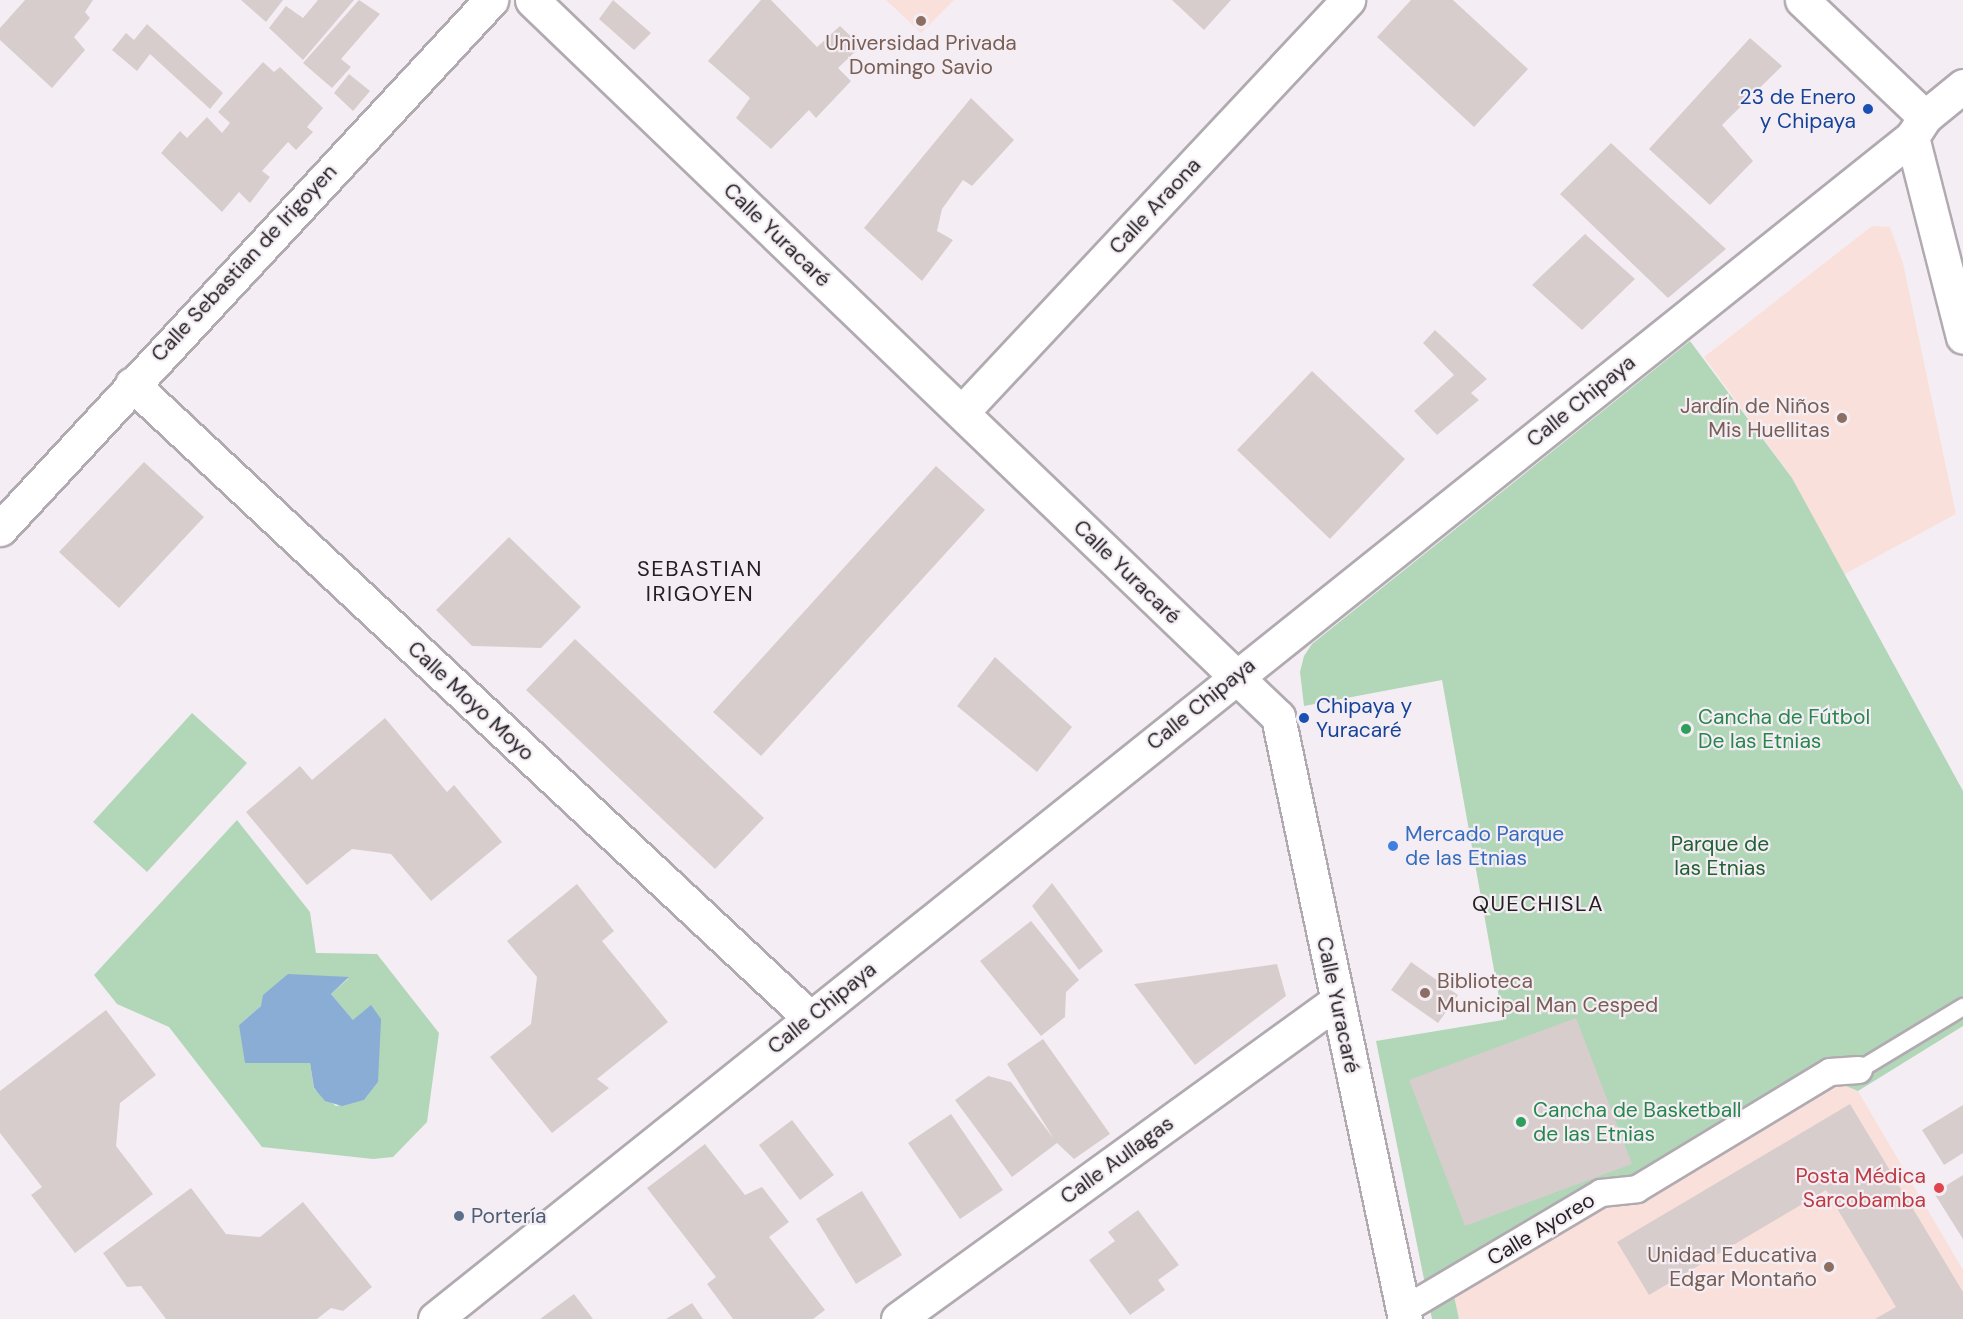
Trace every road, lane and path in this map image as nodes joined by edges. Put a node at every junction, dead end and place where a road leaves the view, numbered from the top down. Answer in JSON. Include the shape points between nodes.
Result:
{"nodes":[{"id":1,"x":491,"y":0,"type":"edge"},
{"id":2,"x":532,"y":0,"type":"edge"},
{"id":3,"x":1348,"y":0,"type":"edge"},
{"id":4,"x":1802,"y":0,"type":"edge"},
{"id":5,"x":1963,"y":86,"type":"edge"},
{"id":6,"x":1918,"y":127,"type":"junction"},
{"id":7,"x":1963,"y":337,"type":"edge"},
{"id":8,"x":132,"y":384,"type":"junction"},
{"id":9,"x":962,"y":412,"type":"junction"},
{"id":10,"x":0,"y":529,"type":"edge"},
{"id":11,"x":1234,"y":677,"type":"junction"},
{"id":12,"x":1337,"y":1000,"type":"junction"},
{"id":13,"x":1963,"y":1007,"type":"edge"},
{"id":14,"x":810,"y":1018,"type":"junction"},
{"id":15,"x":1859,"y":1070,"type":"joint"},
{"id":16,"x":1405,"y":1314,"type":"edge"},
{"id":17,"x":435,"y":1319,"type":"edge"},
{"id":18,"x":898,"y":1319,"type":"edge"}],
"edges":[{"from":1,"to":8,"type":"street","name":"Calle Sebastian de Irigoyen"},
{"from":2,"to":9,"type":"street","name":"Calle Yuracaré"},
{"from":3,"to":9,"type":"street","name":"Calle Araona"},
{"from":4,"to":6,"type":"street"},
{"from":5,"to":6,"type":"street","name":"Calle Chipaya"},
{"from":6,"to":7,"type":"street"},
{"from":6,"to":11,"type":"street","name":"Calle Chipaya"},
{"from":8,"to":10,"type":"street","name":"Calle Sebastian de Irigoyen"},
{"from":8,"to":14,"type":"street","name":"Calle Moyo Moyo"},
{"from":9,"to":11,"type":"street","name":"Calle Yuracaré"},
{"from":11,"to":12,"type":"street","name":"Calle Yuracaré","via":[[1278,717]]},
{"from":11,"to":14,"type":"street","name":"Calle Chipaya"},
{"from":12,"to":16,"type":"street","name":"Calle Yuracaré"},
{"from":12,"to":18,"type":"street","name":"Calle Aullagas"},
{"from":13,"to":15,"type":"lane","name":"Calle Ayoreo"},
{"from":14,"to":17,"type":"street","name":"Calle Chipaya"},
{"from":15,"to":16,"type":"street","name":"Calle Ayoreo","via":[[1830,1072],[1637,1189],[1601,1193]]}]}
